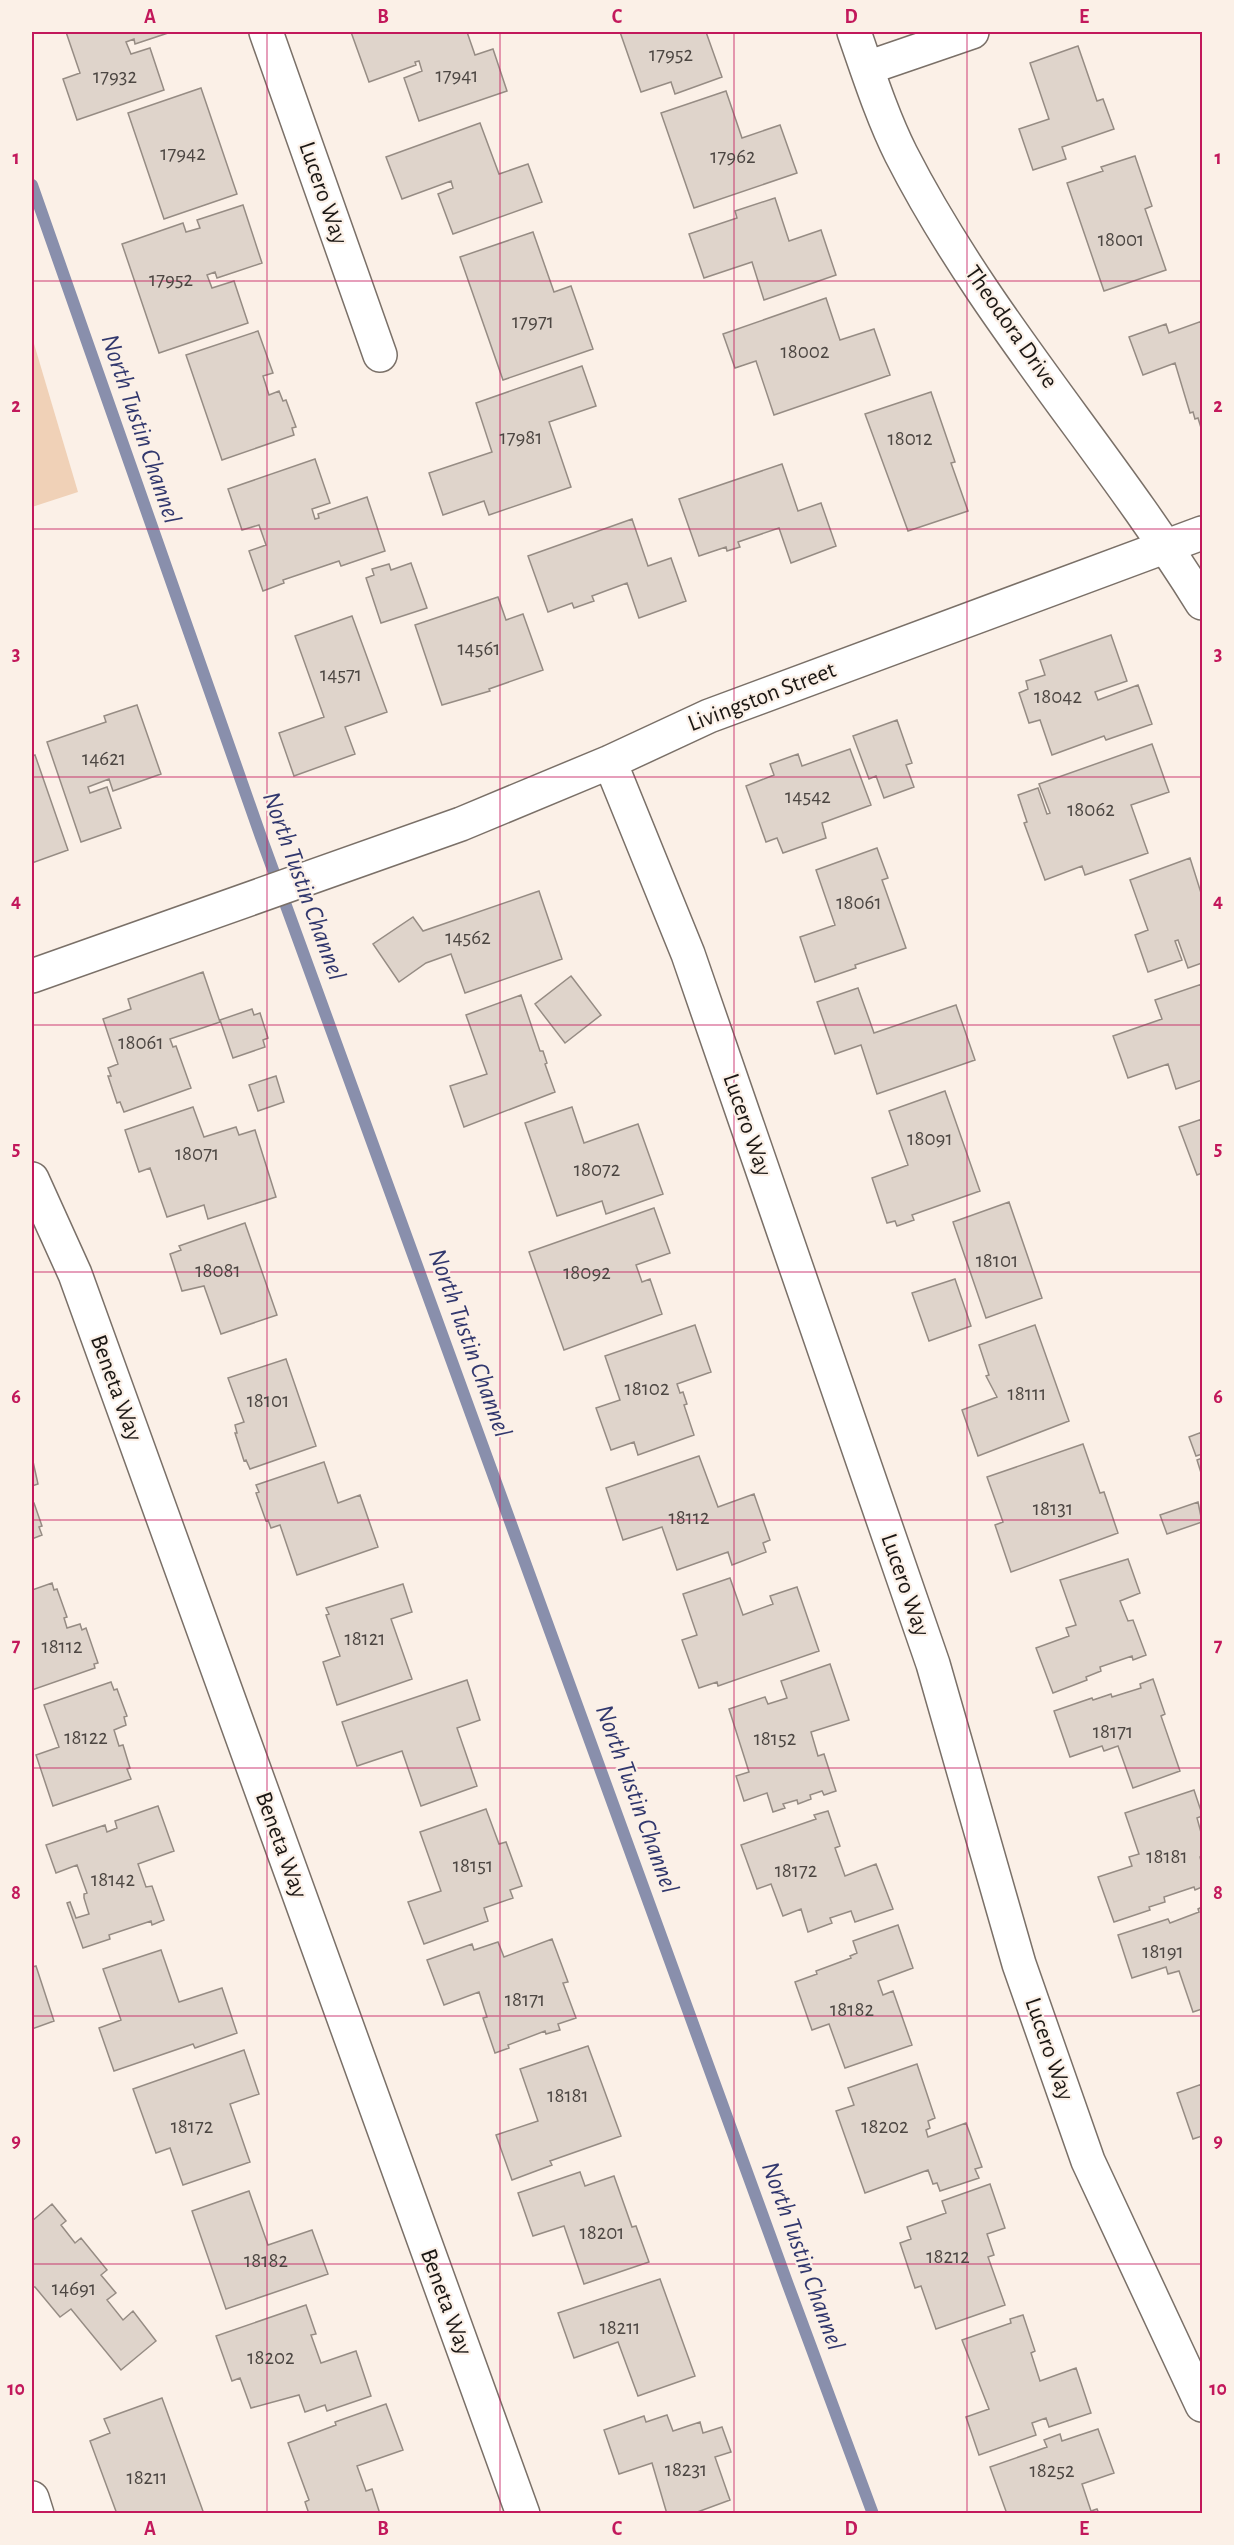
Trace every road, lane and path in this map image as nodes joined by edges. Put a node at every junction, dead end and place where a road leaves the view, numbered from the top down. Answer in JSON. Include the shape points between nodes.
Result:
{"nodes":[{"id":1,"x":266,"y":32,"type":"edge"},
{"id":2,"x":854,"y":32,"type":"edge"},
{"id":3,"x":972,"y":32,"type":"edge"},
{"id":4,"x":867,"y":68,"type":"junction"},
{"id":5,"x":380,"y":355,"type":"dead end"},
{"id":6,"x":1203,"y":533,"type":"edge"},
{"id":7,"x":1167,"y":545,"type":"junction"},
{"id":8,"x":1203,"y":603,"type":"edge"},
{"id":9,"x":610,"y":762,"type":"junction"},
{"id":10,"x":32,"y":976,"type":"edge"},
{"id":11,"x":32,"y":1179,"type":"edge"},
{"id":12,"x":1203,"y":2405,"type":"edge"},
{"id":13,"x":32,"y":2498,"type":"edge"},
{"id":14,"x":37,"y":2514,"type":"edge"},
{"id":15,"x":523,"y":2514,"type":"edge"}],
"edges":[{"from":1,"to":5,"type":"street","name":"Lucero Way"},
{"from":2,"to":4,"type":"street","name":"Theodora Drive"},
{"from":3,"to":4,"type":"street"},
{"from":4,"to":7,"type":"street","name":"Theodora Drive","via":[[901,154],[958,250],[994,307]]},
{"from":6,"to":7,"type":"street","name":"Livingston Street"},
{"from":7,"to":8,"type":"street","name":"Theodora Drive"},
{"from":7,"to":9,"type":"street","name":"Livingston Street","via":[[709,716]]},
{"from":9,"to":10,"type":"street","name":"Livingston Street","via":[[461,824]]},
{"from":9,"to":12,"type":"street","name":"Lucero Way","via":[[688,954],[921,1630],[1019,1964],[1088,2161]]},
{"from":11,"to":15,"type":"street","name":"Beneta Way","via":[[75,1274]]},
{"from":13,"to":14,"type":"street"}]}
